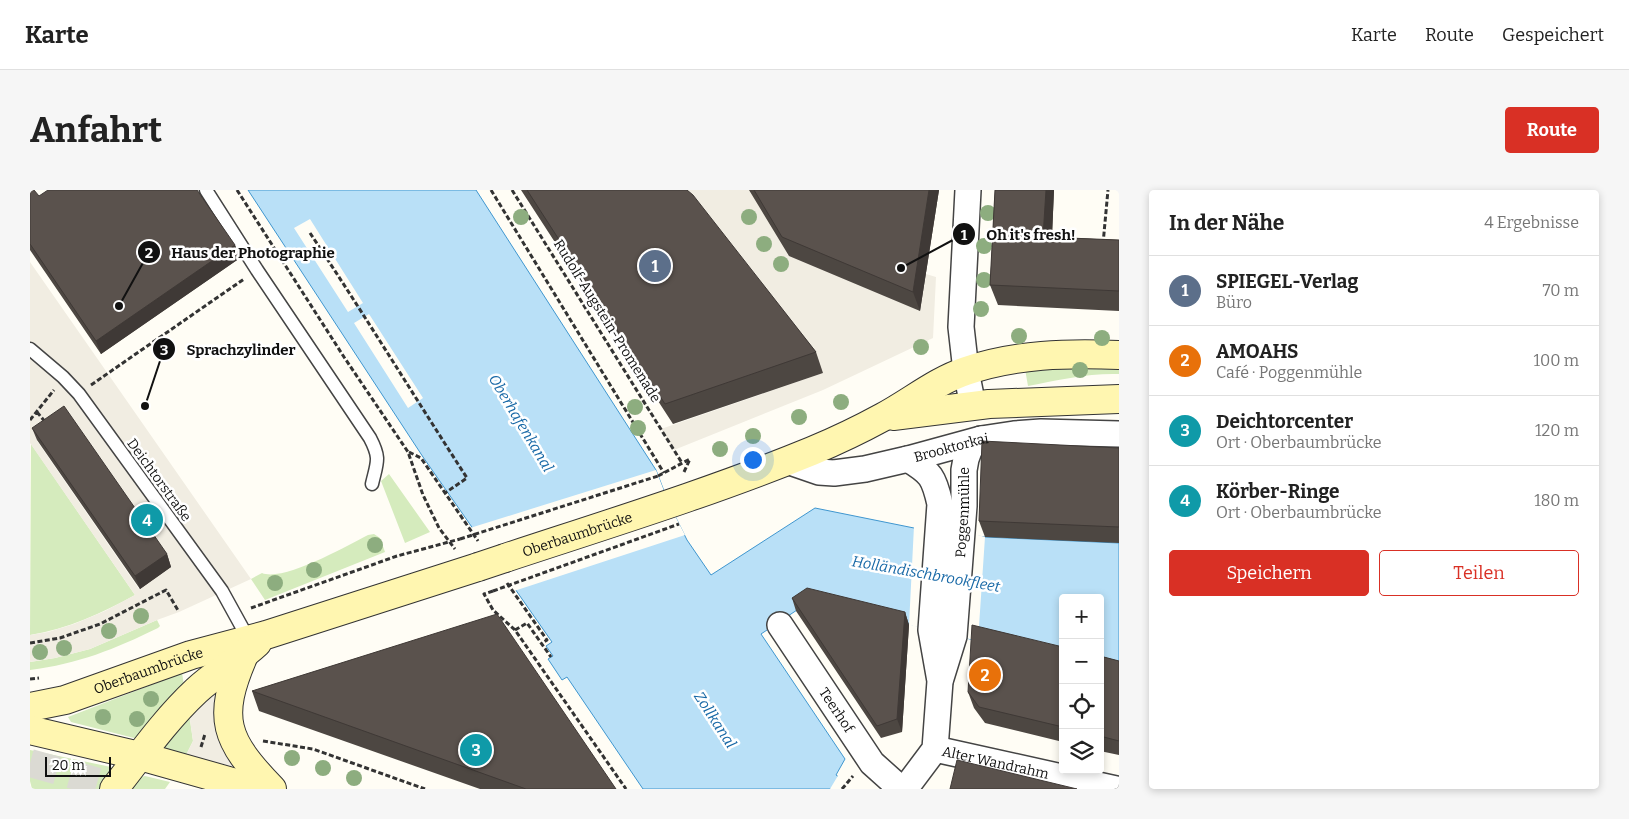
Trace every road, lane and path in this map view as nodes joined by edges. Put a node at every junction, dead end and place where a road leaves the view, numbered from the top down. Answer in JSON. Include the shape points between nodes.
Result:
{"nodes":[{"id":1,"x":206,"y":190,"type":"edge"},
{"id":2,"x":237,"y":190,"type":"edge"},
{"id":3,"x":491,"y":190,"type":"edge"},
{"id":4,"x":512,"y":190,"type":"edge"},
{"id":5,"x":968,"y":190,"type":"edge"},
{"id":6,"x":1108,"y":190,"type":"edge"},
{"id":7,"x":310,"y":233,"type":"dead end"},
{"id":8,"x":1103,"y":250,"type":"edge"},
{"id":9,"x":256,"y":270,"type":"junction"},
{"id":10,"x":298,"y":284,"type":"junction"},
{"id":11,"x":290,"y":289,"type":"dead end"},
{"id":12,"x":30,"y":349,"type":"edge"},
{"id":13,"x":1119,"y":355,"type":"edge"},
{"id":14,"x":344,"y":357,"type":"junction"},
{"id":15,"x":338,"y":361,"type":"dead end"},
{"id":16,"x":966,"y":371,"type":"junction"},
{"id":17,"x":64,"y":377,"type":"junction"},
{"id":18,"x":79,"y":394,"type":"junction"},
{"id":19,"x":1119,"y":399,"type":"edge"},
{"id":20,"x":973,"y":406,"type":"junction"},
{"id":21,"x":37,"y":412,"type":"junction"},
{"id":22,"x":882,"y":418,"type":"junction"},
{"id":23,"x":30,"y":420,"type":"edge"},
{"id":24,"x":390,"y":424,"type":"junction"},
{"id":25,"x":52,"y":429,"type":"edge"},
{"id":26,"x":382,"y":429,"type":"dead end"},
{"id":27,"x":1119,"y":434,"type":"edge"},
{"id":28,"x":982,"y":439,"type":"junction"},
{"id":29,"x":408,"y":452,"type":"junction"},
{"id":30,"x":690,"y":459,"type":"dead end"},
{"id":31,"x":908,"y":459,"type":"junction"},
{"id":32,"x":787,"y":461,"type":"junction"},
{"id":33,"x":682,"y":463,"type":"junction"},
{"id":34,"x":664,"y":473,"type":"junction"},
{"id":35,"x":372,"y":484,"type":"dead end"},
{"id":36,"x":444,"y":493,"type":"junction"},
{"id":37,"x":454,"y":506,"type":"dead end"},
{"id":38,"x":674,"y":514,"type":"junction"},
{"id":39,"x":950,"y":528,"type":"junction"},
{"id":40,"x":450,"y":542,"type":"junction"},
{"id":41,"x":179,"y":612,"type":"dead end"},
{"id":42,"x":527,"y":612,"type":"dead end"},
{"id":43,"x":235,"y":614,"type":"junction"},
{"id":44,"x":780,"y":625,"type":"dead end"},
{"id":45,"x":515,"y":630,"type":"junction"},
{"id":46,"x":30,"y":643,"type":"edge"},
{"id":47,"x":253,"y":643,"type":"junction"},
{"id":48,"x":541,"y":644,"type":"junction"},
{"id":49,"x":550,"y":658,"type":"dead end"},
{"id":50,"x":30,"y":707,"type":"edge"},
{"id":51,"x":30,"y":730,"type":"edge"},
{"id":52,"x":206,"y":733,"type":"dead end"},
{"id":53,"x":260,"y":740,"type":"dead end"},
{"id":54,"x":200,"y":749,"type":"dead end"},
{"id":55,"x":935,"y":749,"type":"junction"},
{"id":56,"x":140,"y":756,"type":"junction"},
{"id":57,"x":859,"y":771,"type":"dead end"},
{"id":58,"x":114,"y":789,"type":"edge"},
{"id":59,"x":257,"y":789,"type":"edge"},
{"id":60,"x":272,"y":789,"type":"edge"},
{"id":61,"x":425,"y":789,"type":"edge"},
{"id":62,"x":626,"y":789,"type":"edge"},
{"id":63,"x":842,"y":789,"type":"edge"},
{"id":64,"x":901,"y":789,"type":"edge"},
{"id":65,"x":905,"y":789,"type":"edge"},
{"id":66,"x":1116,"y":789,"type":"edge"}],
"edges":[{"from":1,"to":9,"type":"lane"},
{"from":2,"to":10,"type":"path"},
{"from":3,"to":34,"type":"path"},
{"from":4,"to":33,"type":"path","name":"Rudolf-Augstein-Promenade"},
{"from":5,"to":16,"type":"street","via":[[961,327]]},
{"from":6,"to":8,"type":"path"},
{"from":7,"to":36,"type":"path","via":[[466,478]]},
{"from":9,"to":18,"type":"path"},
{"from":9,"to":35,"type":"lane","via":[[370,438],[377,452]]},
{"from":10,"to":11,"type":"path"},
{"from":10,"to":14,"type":"path"},
{"from":12,"to":17,"type":"lane","name":"Deichtorstraße"},
{"from":13,"to":16,"type":"main road","via":[[1046,356]]},
{"from":14,"to":15,"type":"path"},
{"from":14,"to":24,"type":"path"},
{"from":16,"to":20,"type":"street"},
{"from":16,"to":22,"type":"main road","name":"Oberbaumbrücke"},
{"from":17,"to":18,"type":"lane","name":"Deichtorstraße"},
{"from":17,"to":21,"type":"path"},
{"from":18,"to":43,"type":"lane","name":"Deichtorstraße","via":[[222,591]]},
{"from":19,"to":20,"type":"main road"},
{"from":20,"to":22,"type":"main road","name":"Oberbaumbrücke"},
{"from":21,"to":23,"type":"path"},
{"from":21,"to":25,"type":"path"},
{"from":22,"to":32,"type":"main road","name":"Oberbaumbrücke"},
{"from":24,"to":26,"type":"path"},
{"from":24,"to":29,"type":"path"},
{"from":27,"to":28,"type":"street","name":"Brooktorkai","via":[[1041,432]]},
{"from":28,"to":31,"type":"street","name":"Brooktorkai"},
{"from":28,"to":39,"type":"street","name":"Poggenmühle","via":[[970,448],[966,458],[964,506]]},
{"from":29,"to":36,"type":"path","via":[[420,458]]},
{"from":29,"to":40,"type":"path","via":[[423,495],[439,528]]},
{"from":30,"to":33,"type":"path"},
{"from":31,"to":32,"type":"street","name":"Brooktorkai","via":[[834,473],[819,472]]},
{"from":31,"to":39,"type":"street","name":"Poggenmühle","via":[[923,468],[935,483]]},
{"from":32,"to":38,"type":"main road","name":"Oberbaumbrücke"},
{"from":33,"to":34,"type":"path"},
{"from":34,"to":40,"type":"path","bridge":true},
{"from":36,"to":37,"type":"path"},
{"from":38,"to":45,"type":"path","bridge":true,"via":[[484,594],[493,610]]},
{"from":38,"to":47,"type":"main road","name":"Oberbaumbrücke","bridge":true,"via":[[478,567]]},
{"from":39,"to":55,"type":"street","name":"Poggenmühle"},
{"from":40,"to":43,"type":"path","via":[[397,556]]},
{"from":41,"to":46,"type":"path","via":[[166,590],[100,624],[60,638]]},
{"from":42,"to":48,"type":"path","via":[[547,640]]},
{"from":43,"to":47,"type":"lane","name":"Deichtorstraße"},
{"from":44,"to":64,"type":"street","name":"Teerhof","via":[[872,763]]},
{"from":45,"to":48,"type":"path","via":[[527,623]]},
{"from":45,"to":62,"type":"path"},
{"from":47,"to":50,"type":"main road","name":"Oberbaumbrücke","via":[[191,655],[65,700]]},
{"from":47,"to":56,"type":"main road","name":"Oberbaumbrücke","via":[[173,714]]},
{"from":47,"to":60,"type":"main road","via":[[234,678],[227,718],[242,756]]},
{"from":48,"to":49,"type":"path"},
{"from":51,"to":56,"type":"main road"},
{"from":52,"to":54,"type":"path"},
{"from":53,"to":61,"type":"path","via":[[313,750]]},
{"from":55,"to":65,"type":"street"},
{"from":55,"to":66,"type":"street","name":"Alter Wandrahm"},
{"from":56,"to":58,"type":"main road","name":"Oberbaumbrücke"},
{"from":56,"to":59,"type":"main road"},
{"from":57,"to":63,"type":"path"}]}
